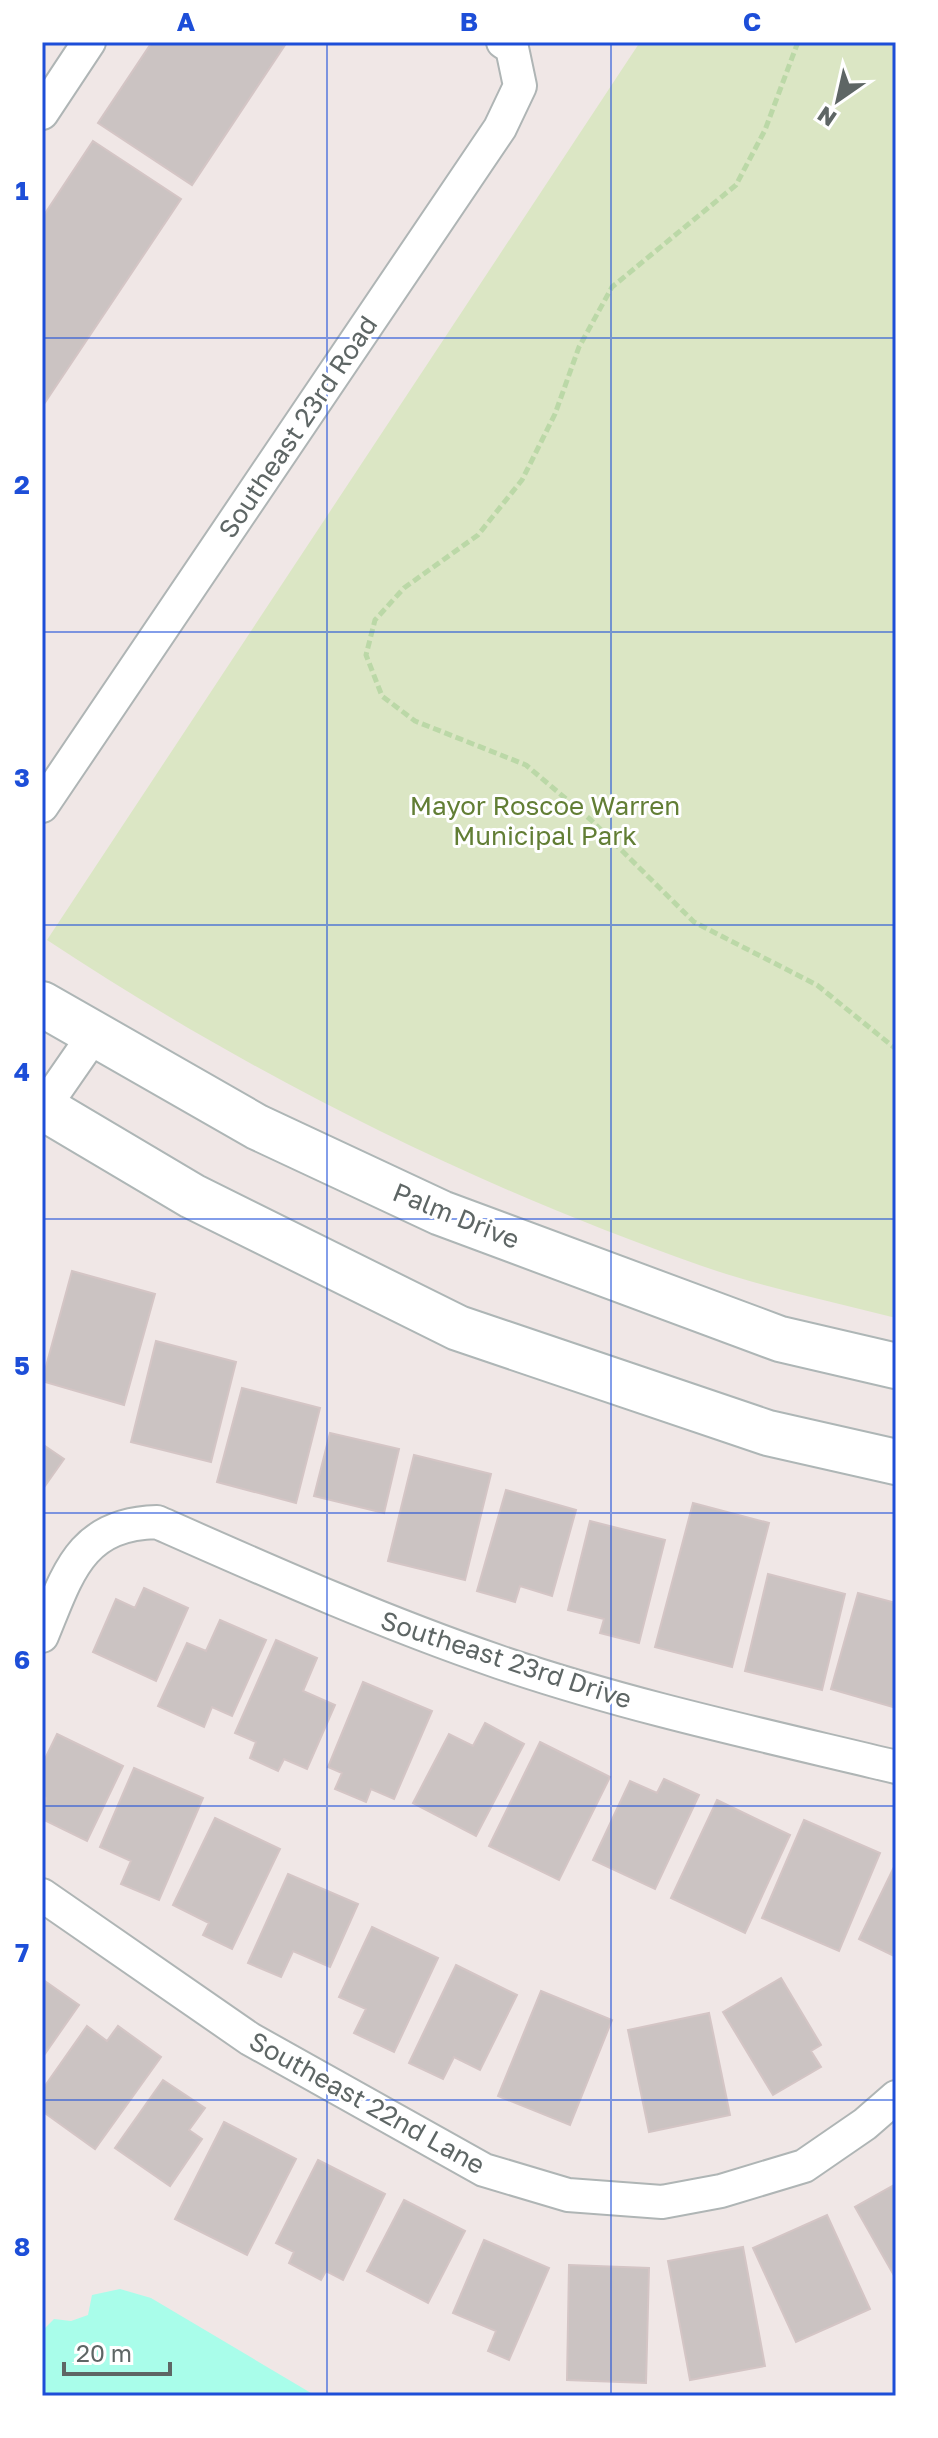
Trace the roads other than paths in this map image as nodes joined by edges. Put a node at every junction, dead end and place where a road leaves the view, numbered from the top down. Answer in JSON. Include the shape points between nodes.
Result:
{"nodes":[{"id":1,"x":89,"y":42,"type":"edge"},
{"id":2,"x":503,"y":42,"type":"edge"},
{"id":3,"x":42,"y":113,"type":"edge"},
{"id":4,"x":42,"y":806,"type":"edge"},
{"id":5,"x":42,"y":1004,"type":"edge"},
{"id":6,"x":94,"y":1035,"type":"junction"},
{"id":7,"x":43,"y":1108,"type":"edge"},
{"id":8,"x":896,"y":1366,"type":"edge"},
{"id":9,"x":896,"y":1462,"type":"edge"},
{"id":10,"x":42,"y":1636,"type":"edge"},
{"id":11,"x":896,"y":1767,"type":"edge"},
{"id":12,"x":42,"y":1895,"type":"edge"},
{"id":13,"x":896,"y":2097,"type":"edge"}],
"edges":[{"from":1,"to":3,"type":"street"},
{"from":2,"to":4,"type":"street","name":"Southeast 23rd Road","via":[[512,48],[520,86],[500,128]]},
{"from":5,"to":6,"type":"main road","name":"Palm Drive"},
{"from":6,"to":7,"type":"street"},
{"from":6,"to":8,"type":"main road","name":"Palm Drive","via":[[257,1127],[441,1213],[780,1339]]},
{"from":7,"to":9,"type":"main road","via":[[192,1196],[458,1328],[768,1433]]},
{"from":10,"to":11,"type":"street","name":"Southeast 23rd Drive","via":[[69,1571],[96,1538],[128,1523],[157,1522],[352,1608],[500,1662],[671,1713]]},
{"from":12,"to":13,"type":"street","name":"Southeast 22nd Lane","via":[[250,2039],[484,2170],[568,2195],[662,2202],[721,2191],[804,2166]]}]}
